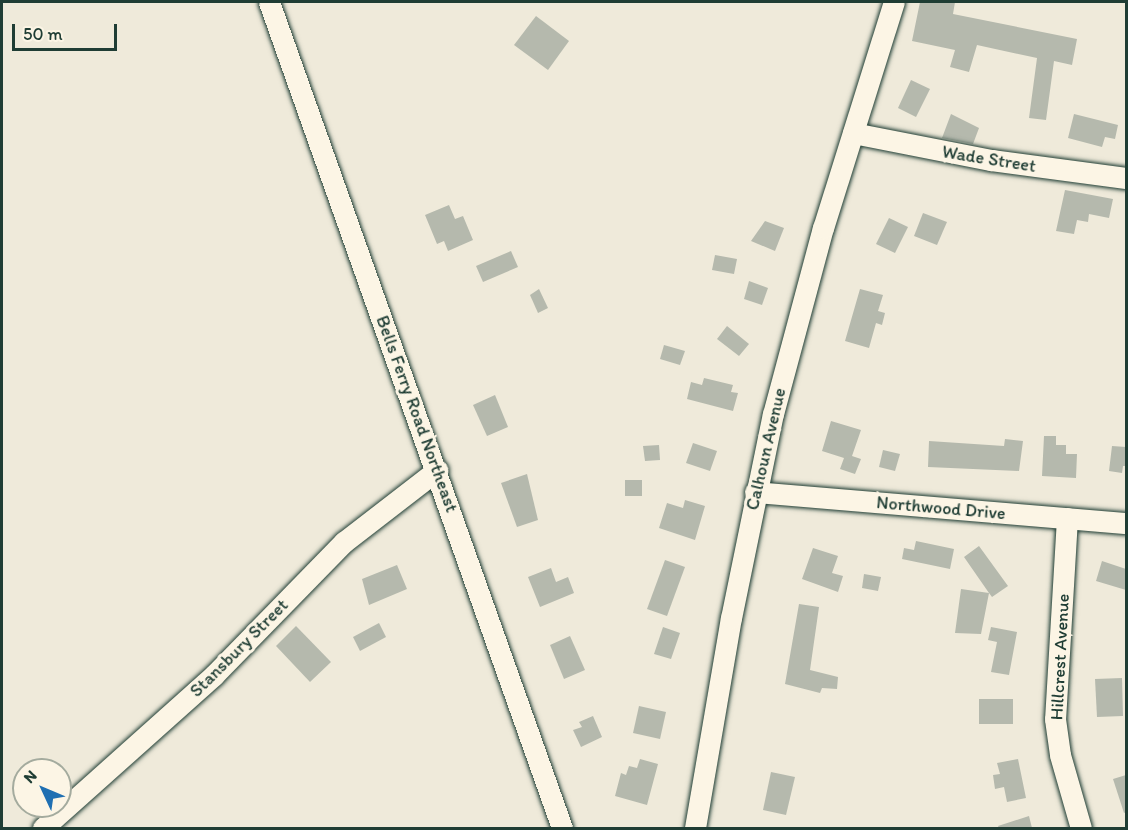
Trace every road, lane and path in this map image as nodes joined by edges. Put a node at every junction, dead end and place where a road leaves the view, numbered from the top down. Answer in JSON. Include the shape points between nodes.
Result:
{"nodes":[{"id":1,"x":269,"y":2,"type":"edge"},
{"id":2,"x":894,"y":2,"type":"edge"},
{"id":3,"x":853,"y":133,"type":"junction"},
{"id":4,"x":1126,"y":178,"type":"edge"},
{"id":5,"x":437,"y":470,"type":"junction"},
{"id":6,"x":755,"y":492,"type":"junction"},
{"id":7,"x":1067,"y":518,"type":"junction"},
{"id":8,"x":1126,"y":523,"type":"edge"},
{"id":9,"x":43,"y":828,"type":"edge"},
{"id":10,"x":562,"y":828,"type":"edge"},
{"id":11,"x":695,"y":828,"type":"edge"},
{"id":12,"x":1081,"y":828,"type":"edge"}],
"edges":[{"from":1,"to":5,"type":"street","name":"Bells Ferry Road Northeast"},
{"from":2,"to":3,"type":"street","name":"Calhoun Avenue"},
{"from":3,"to":4,"type":"street","name":"Wade Street","via":[[991,160]]},
{"from":3,"to":6,"type":"street","name":"Calhoun Avenue","via":[[818,249]]},
{"from":5,"to":9,"type":"street","name":"Stansbury Street","via":[[344,542],[214,675]]},
{"from":5,"to":10,"type":"street","name":"Bells Ferry Road Northeast"},
{"from":6,"to":7,"type":"street","name":"Northwood Drive"},
{"from":6,"to":11,"type":"street","name":"Calhoun Avenue"},
{"from":7,"to":8,"type":"street","name":"Northwood Drive"},
{"from":7,"to":12,"type":"street","name":"Hillcrest Avenue","via":[[1055,719],[1060,755]]}]}
